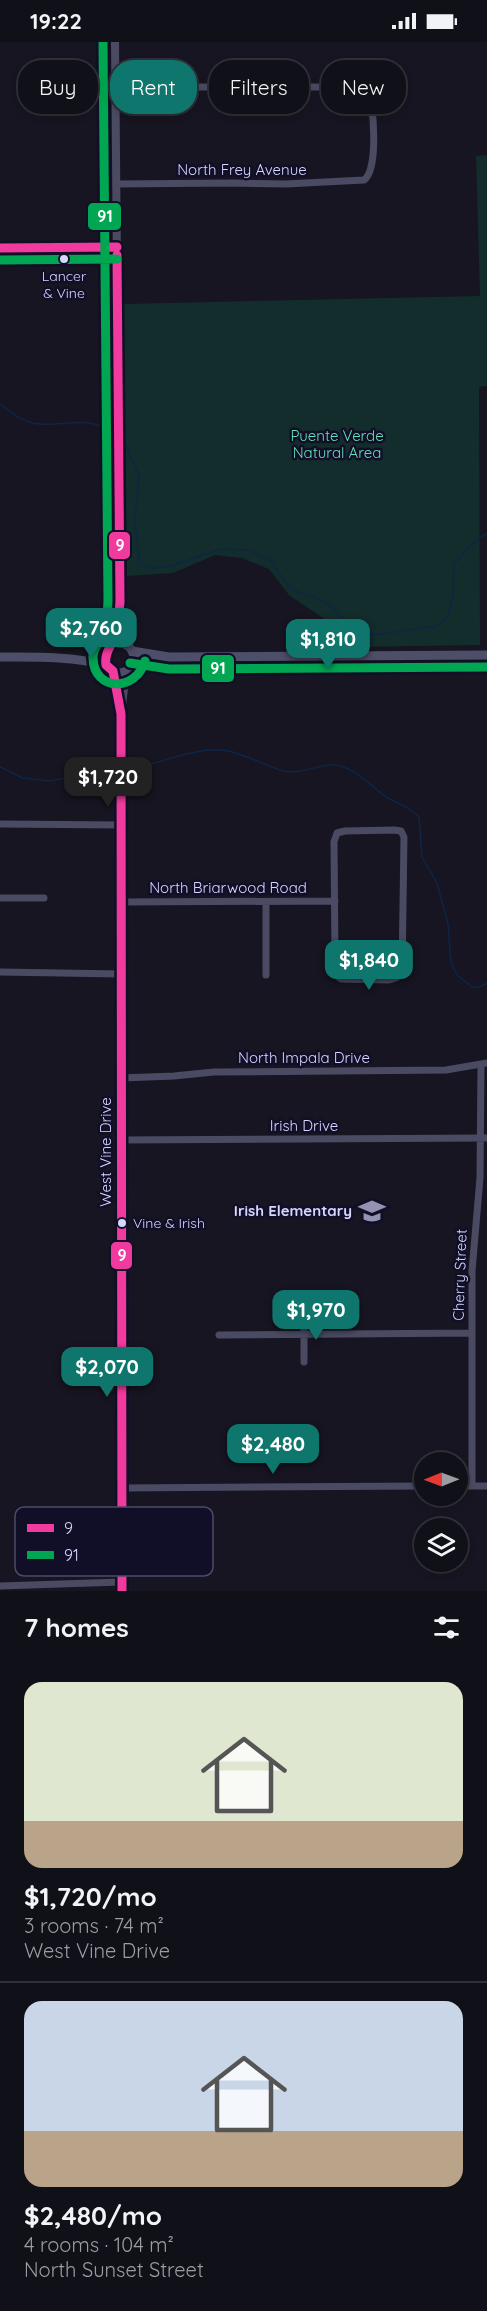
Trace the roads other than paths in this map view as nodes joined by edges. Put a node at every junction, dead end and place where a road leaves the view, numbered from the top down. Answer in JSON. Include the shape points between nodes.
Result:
{"nodes":[{"id":1,"x":115,"y":42,"type":"edge"},
{"id":2,"x":115,"y":60,"type":"edge"},
{"id":3,"x":197,"y":87,"type":"edge"},
{"id":4,"x":321,"y":87,"type":"edge"},
{"id":5,"x":115,"y":114,"type":"edge"},
{"id":6,"x":373,"y":114,"type":"edge"},
{"id":7,"x":116,"y":184,"type":"junction"},
{"id":8,"x":117,"y":247,"type":"junction"},
{"id":9,"x":0,"y":248,"type":"edge"},
{"id":10,"x":120,"y":602,"type":"junction"},
{"id":11,"x":129,"y":648,"type":"junction"},
{"id":12,"x":109,"y":649,"type":"junction"},
{"id":13,"x":487,"y":655,"type":"edge"},
{"id":14,"x":0,"y":657,"type":"edge"},
{"id":15,"x":67,"y":657,"type":"junction"},
{"id":16,"x":169,"y":657,"type":"junction"},
{"id":17,"x":110,"y":668,"type":"junction"},
{"id":18,"x":130,"y":668,"type":"junction"},
{"id":19,"x":121,"y":714,"type":"junction"},
{"id":20,"x":0,"y":824,"type":"edge"},
{"id":21,"x":121,"y":825,"type":"junction"},
{"id":22,"x":0,"y":898,"type":"edge"},
{"id":23,"x":44,"y":898,"type":"dead end"},
{"id":24,"x":335,"y":901,"type":"junction"},
{"id":25,"x":121,"y":902,"type":"junction"},
{"id":26,"x":266,"y":902,"type":"junction"},
{"id":27,"x":0,"y":972,"type":"edge"},
{"id":28,"x":121,"y":974,"type":"junction"},
{"id":29,"x":266,"y":975,"type":"dead end"},
{"id":30,"x":484,"y":1064,"type":"edge"},
{"id":31,"x":121,"y":1078,"type":"junction"},
{"id":32,"x":484,"y":1138,"type":"edge"},
{"id":33,"x":121,"y":1140,"type":"junction"},
{"id":34,"x":478,"y":1209,"type":"junction"},
{"id":35,"x":487,"y":1209,"type":"edge"},
{"id":36,"x":304,"y":1320,"type":"dead end"},
{"id":37,"x":471,"y":1333,"type":"junction"},
{"id":38,"x":219,"y":1335,"type":"dead end"},
{"id":39,"x":304,"y":1335,"type":"junction"},
{"id":40,"x":304,"y":1362,"type":"dead end"},
{"id":41,"x":414,"y":1486,"type":"edge"},
{"id":42,"x":468,"y":1486,"type":"edge"},
{"id":43,"x":472,"y":1486,"type":"junction"},
{"id":44,"x":487,"y":1486,"type":"edge"},
{"id":45,"x":121,"y":1488,"type":"junction"},
{"id":46,"x":121,"y":1507,"type":"edge"},
{"id":47,"x":0,"y":1586,"type":"edge"},
{"id":48,"x":122,"y":1587,"type":"edge"}],
"edges":[{"from":1,"to":2,"type":"street","name":"West Vine Drive"},
{"from":3,"to":4,"type":"street"},
{"from":5,"to":7,"type":"street","name":"West Vine Drive"},
{"from":6,"to":7,"type":"street","name":"North Frey Avenue","via":[[372,161],[368,178],[358,181]]},
{"from":7,"to":8,"type":"street","name":"West Vine Drive"},
{"from":8,"to":9,"type":"street"},
{"from":8,"to":10,"type":"street","name":"West Vine Drive"},
{"from":10,"to":11,"type":"street","name":"West Vine Drive"},
{"from":10,"to":12,"type":"street","name":"West Vine Drive","via":[[117,632]]},
{"from":11,"to":12,"type":"main road"},
{"from":11,"to":16,"type":"main road"},
{"from":11,"to":18,"type":"main road","name":"West Vine Drive"},
{"from":12,"to":15,"type":"main road"},
{"from":12,"to":17,"type":"main road","name":"West Vine Drive"},
{"from":13,"to":16,"type":"main road"},
{"from":14,"to":15,"type":"main road"},
{"from":15,"to":17,"type":"main road"},
{"from":16,"to":18,"type":"main road"},
{"from":17,"to":18,"type":"main road"},
{"from":17,"to":19,"type":"street","name":"West Vine Drive"},
{"from":18,"to":19,"type":"street","name":"West Vine Drive"},
{"from":19,"to":21,"type":"street","name":"West Vine Drive"},
{"from":20,"to":21,"type":"street"},
{"from":21,"to":25,"type":"street","name":"West Vine Drive"},
{"from":22,"to":23,"type":"street"},
{"from":24,"to":24,"type":"street","via":[[336,976],[346,980],[389,980],[400,975],[404,968],[404,837],[400,831],[337,833]]},
{"from":24,"to":26,"type":"street","name":"North Briarwood Road"},
{"from":25,"to":26,"type":"street","name":"North Briarwood Road"},
{"from":25,"to":28,"type":"street","name":"West Vine Drive"},
{"from":26,"to":29,"type":"street"},
{"from":27,"to":28,"type":"street"},
{"from":28,"to":31,"type":"street","name":"West Vine Drive"},
{"from":30,"to":31,"type":"street","name":"North Impala Drive","via":[[446,1070],[214,1072]]},
{"from":30,"to":32,"type":"street","name":"Cherry Street"},
{"from":31,"to":33,"type":"street","name":"West Vine Drive"},
{"from":32,"to":33,"type":"street","name":"Irish Drive"},
{"from":32,"to":34,"type":"street","name":"Cherry Street"},
{"from":33,"to":45,"type":"street","name":"West Vine Drive"},
{"from":34,"to":35,"type":"street"},
{"from":34,"to":37,"type":"street","name":"Cherry Street"},
{"from":36,"to":39,"type":"street"},
{"from":37,"to":39,"type":"street"},
{"from":37,"to":43,"type":"street","name":"Cherry Street"},
{"from":38,"to":39,"type":"street"},
{"from":39,"to":40,"type":"street"},
{"from":41,"to":45,"type":"street"},
{"from":42,"to":43,"type":"street"},
{"from":43,"to":44,"type":"street"},
{"from":45,"to":46,"type":"street","name":"West Vine Drive"},
{"from":47,"to":48,"type":"street"}]}
